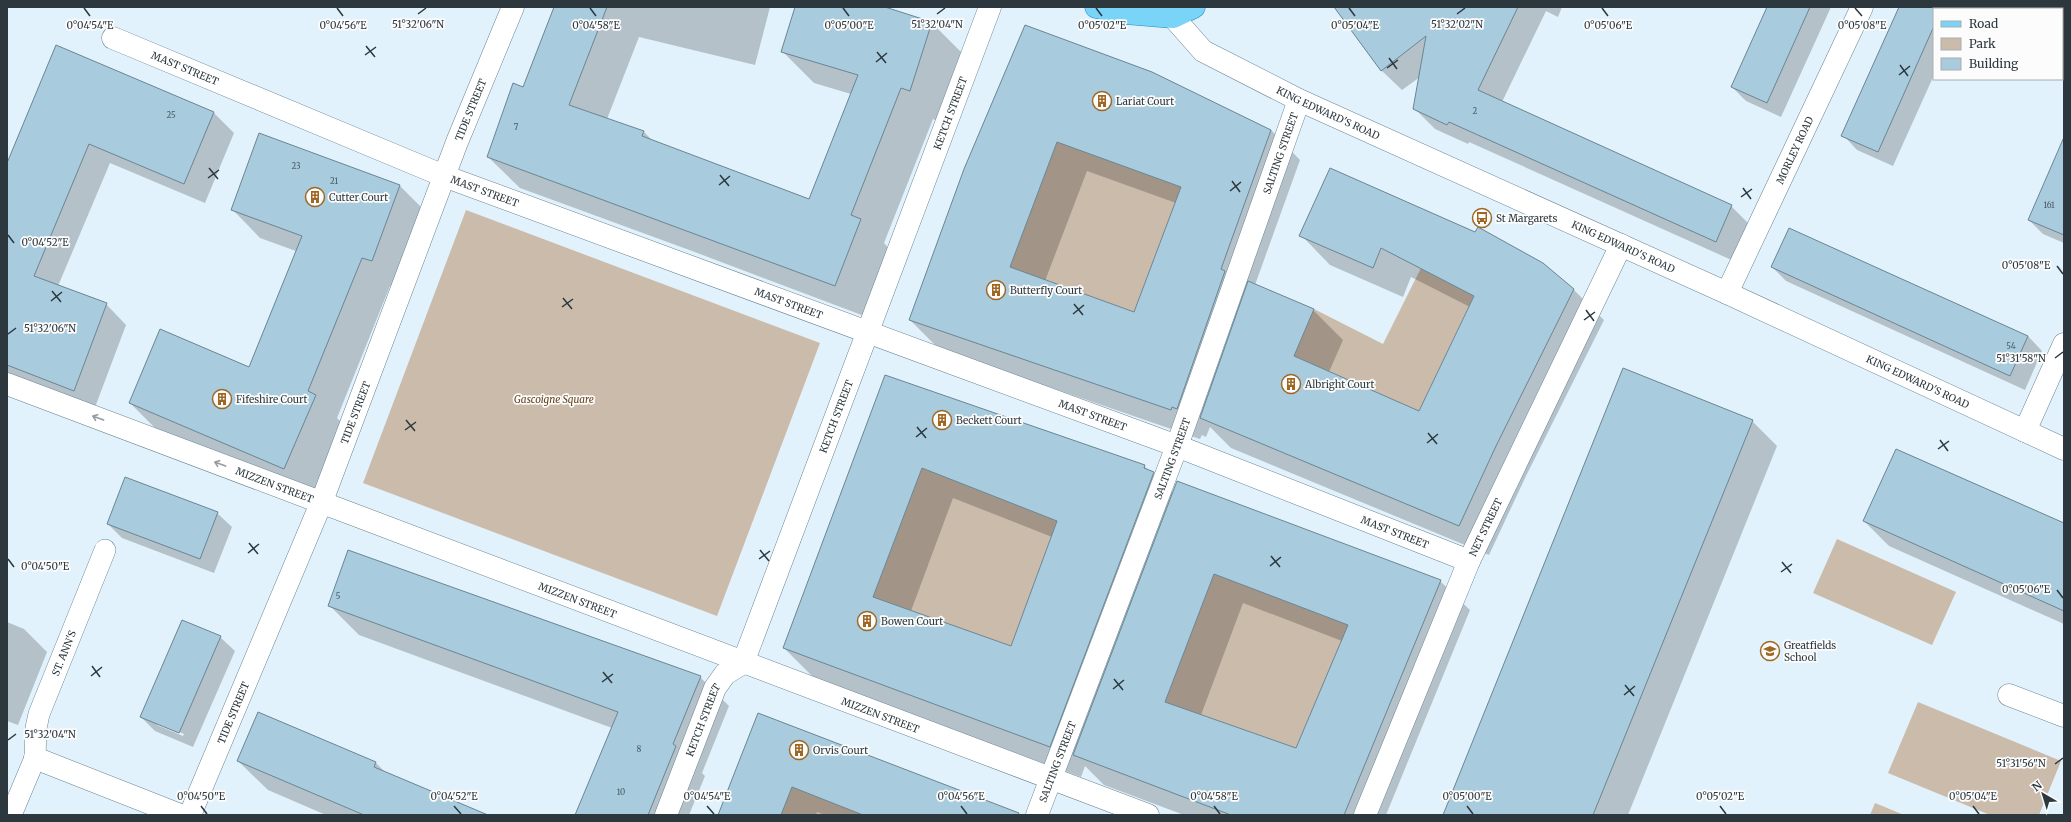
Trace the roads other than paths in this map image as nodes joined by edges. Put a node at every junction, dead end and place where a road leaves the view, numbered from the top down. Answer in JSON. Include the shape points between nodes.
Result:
{"nodes":[{"id":1,"x":514,"y":7,"type":"edge"},
{"id":2,"x":990,"y":7,"type":"edge"},
{"id":3,"x":1096,"y":7,"type":"edge"},
{"id":4,"x":1194,"y":7,"type":"edge"},
{"id":5,"x":1862,"y":7,"type":"edge"},
{"id":6,"x":1173,"y":16,"type":"junction"},
{"id":7,"x":112,"y":38,"type":"dead end"},
{"id":8,"x":1299,"y":100,"type":"junction"},
{"id":9,"x":444,"y":176,"type":"junction"},
{"id":10,"x":1621,"y":245,"type":"junction"},
{"id":11,"x":1727,"y":293,"type":"junction"},
{"id":12,"x":867,"y":332,"type":"junction"},
{"id":13,"x":2064,"y":344,"type":"edge"},
{"id":14,"x":7,"y":384,"type":"edge"},
{"id":15,"x":2025,"y":430,"type":"junction"},
{"id":16,"x":1177,"y":446,"type":"junction"},
{"id":17,"x":2064,"y":449,"type":"edge"},
{"id":18,"x":322,"y":502,"type":"junction"},
{"id":19,"x":105,"y":550,"type":"dead end"},
{"id":20,"x":1469,"y":560,"type":"junction"},
{"id":21,"x":743,"y":663,"type":"junction"},
{"id":22,"x":2009,"y":695,"type":"dead end"},
{"id":23,"x":2064,"y":716,"type":"edge"},
{"id":24,"x":35,"y":758,"type":"junction"},
{"id":25,"x":1051,"y":779,"type":"junction"},
{"id":26,"x":10,"y":815,"type":"edge"},
{"id":27,"x":180,"y":815,"type":"edge"},
{"id":28,"x":190,"y":815,"type":"edge"},
{"id":29,"x":666,"y":815,"type":"edge"},
{"id":30,"x":1037,"y":815,"type":"edge"},
{"id":31,"x":1148,"y":815,"type":"edge"},
{"id":32,"x":1365,"y":815,"type":"edge"}],
"edges":[{"from":1,"to":9,"type":"street","name":"TIDE STREET"},
{"from":2,"to":12,"type":"street","name":"KETCH STREET"},
{"from":3,"to":6,"type":"main road","via":[[1125,13]]},
{"from":4,"to":6,"type":"main road"},
{"from":5,"to":11,"type":"street","name":"MORLEY ROAD"},
{"from":6,"to":8,"type":"street","name":"KING EDWARD'S ROAD","via":[[1203,51]]},
{"from":7,"to":9,"type":"street","name":"MAST STREET"},
{"from":8,"to":10,"type":"street","name":"KING EDWARD'S ROAD"},
{"from":8,"to":16,"type":"street","name":"SALTING STREET"},
{"from":9,"to":12,"type":"street","name":"MAST STREET"},
{"from":9,"to":18,"type":"street","name":"TIDE STREET"},
{"from":10,"to":11,"type":"street","name":"KING EDWARD'S ROAD"},
{"from":10,"to":20,"type":"street","name":"NET STREET"},
{"from":11,"to":15,"type":"street","name":"KING EDWARD'S ROAD"},
{"from":12,"to":16,"type":"street","name":"MAST STREET"},
{"from":12,"to":21,"type":"street","name":"KETCH STREET"},
{"from":13,"to":15,"type":"street"},
{"from":18,"to":14,"type":"street","name":"MIZZEN STREET","one_way":true},
{"from":15,"to":17,"type":"street","name":"KING EDWARD'S ROAD"},
{"from":16,"to":20,"type":"street","name":"MAST STREET"},
{"from":16,"to":25,"type":"street","name":"SALTING STREET"},
{"from":18,"to":21,"type":"street","name":"MIZZEN STREET"},
{"from":18,"to":28,"type":"street","name":"TIDE STREET"},
{"from":19,"to":24,"type":"lane","name":"ST. ANN'S","via":[[39,714]]},
{"from":20,"to":32,"type":"street","name":"NET STREET"},
{"from":21,"to":25,"type":"street","name":"MIZZEN STREET"},
{"from":21,"to":29,"type":"street","name":"KETCH STREET","via":[[725,674],[715,688]]},
{"from":22,"to":23,"type":"street"},
{"from":24,"to":26,"type":"lane","name":"ST. ANN'S"},
{"from":24,"to":27,"type":"street"},
{"from":25,"to":30,"type":"street","name":"SALTING STREET"},
{"from":25,"to":31,"type":"street","name":"MIZZEN STREET"}]}
